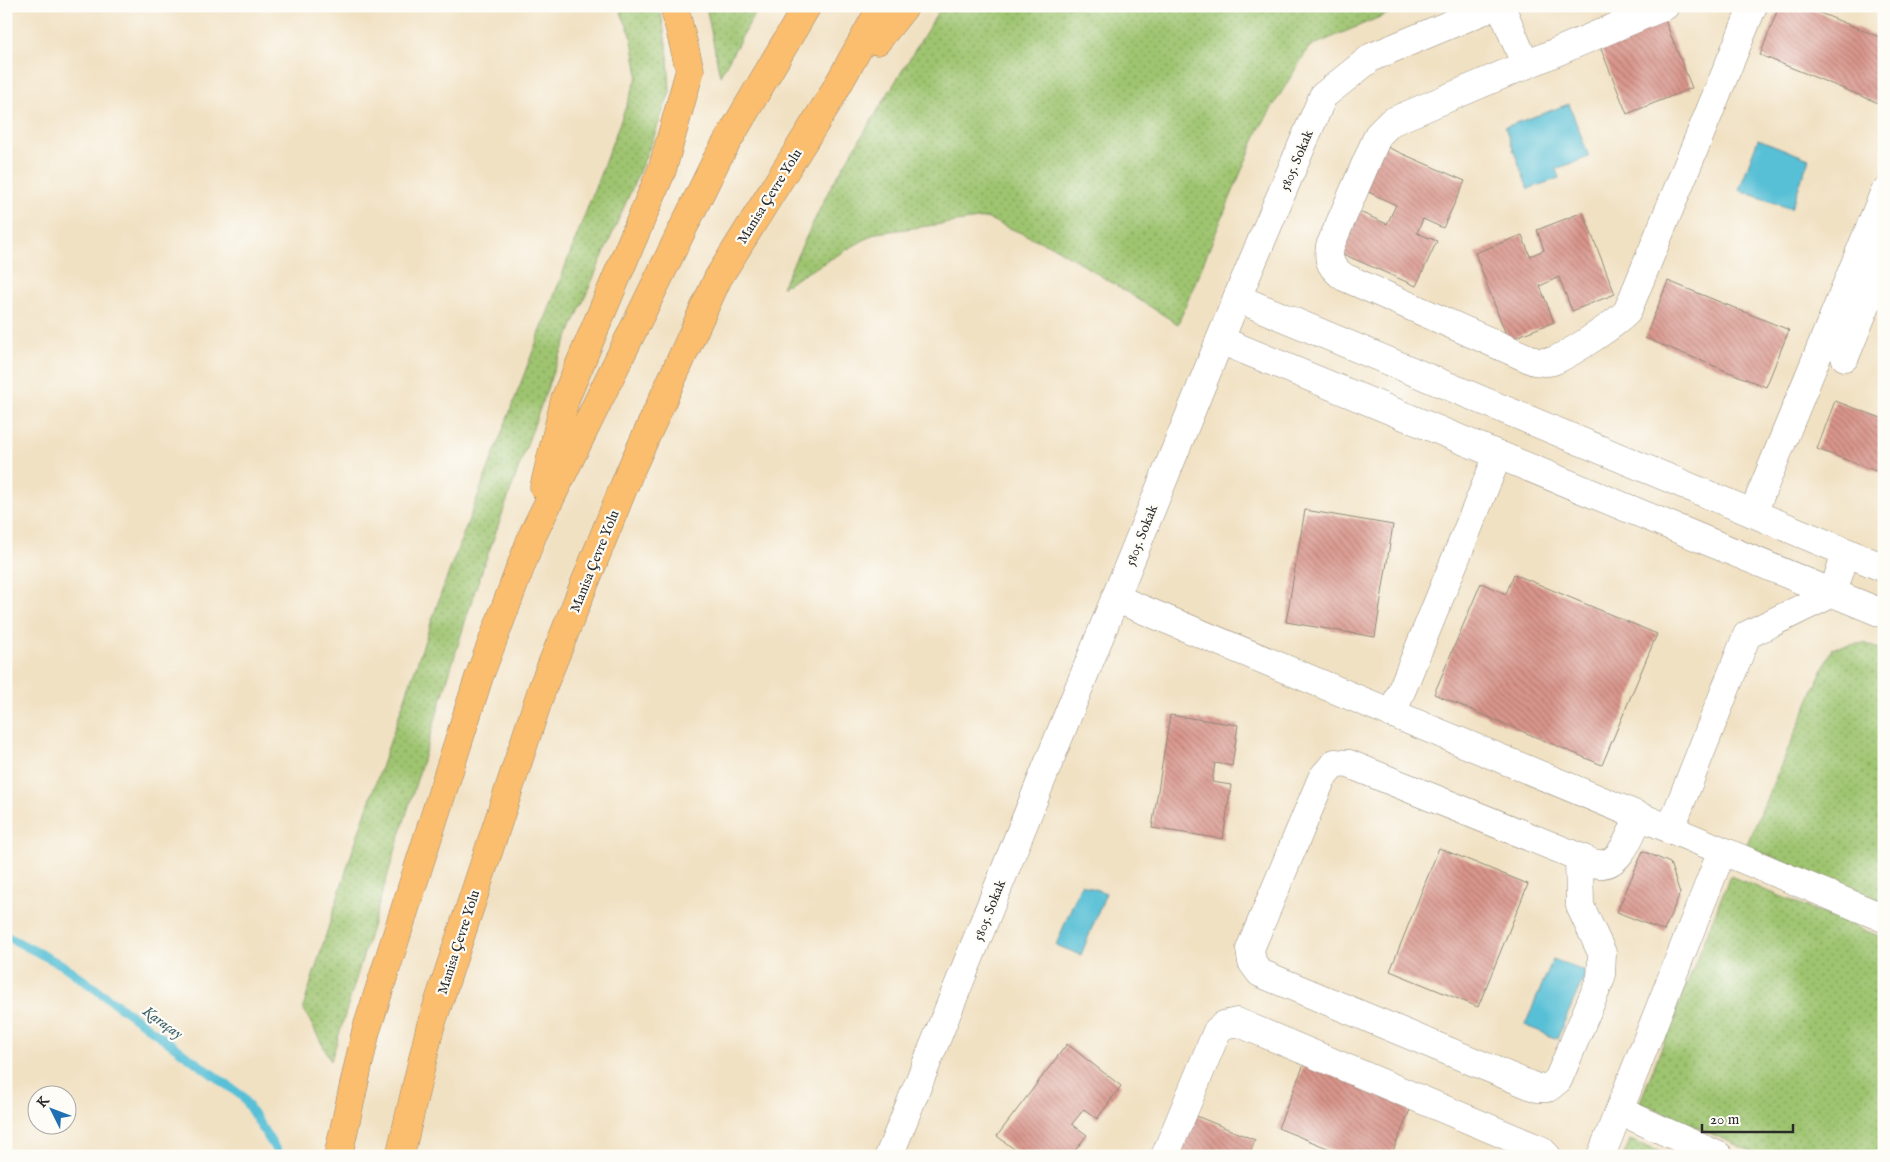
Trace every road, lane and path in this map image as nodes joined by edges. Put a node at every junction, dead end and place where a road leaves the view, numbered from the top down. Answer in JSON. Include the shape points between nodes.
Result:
{"nodes":[{"id":1,"x":674,"y":6,"type":"edge"},
{"id":2,"x":807,"y":6,"type":"edge"},
{"id":3,"x":882,"y":6,"type":"edge"},
{"id":4,"x":905,"y":6,"type":"edge"},
{"id":5,"x":1494,"y":6,"type":"edge"},
{"id":6,"x":1501,"y":6,"type":"edge"},
{"id":7,"x":1664,"y":6,"type":"edge"},
{"id":8,"x":1753,"y":6,"type":"edge"},
{"id":9,"x":1525,"y":64,"type":"junction"},
{"id":10,"x":830,"y":99,"type":"junction"},
{"id":11,"x":1884,"y":192,"type":"edge"},
{"id":12,"x":1884,"y":261,"type":"edge"},
{"id":13,"x":1237,"y":298,"type":"junction"},
{"id":14,"x":1220,"y":340,"type":"junction"},
{"id":15,"x":1845,"y":357,"type":"dead end"},
{"id":16,"x":1498,"y":455,"type":"junction"},
{"id":17,"x":1753,"y":513,"type":"junction"},
{"id":18,"x":533,"y":534,"type":"junction"},
{"id":19,"x":1846,"y":552,"type":"junction"},
{"id":20,"x":1884,"y":568,"type":"edge"},
{"id":21,"x":1833,"y":593,"type":"junction"},
{"id":22,"x":1115,"y":598,"type":"junction"},
{"id":23,"x":1884,"y":614,"type":"edge"},
{"id":24,"x":1392,"y":714,"type":"junction"},
{"id":25,"x":1639,"y":816,"type":"junction"},
{"id":26,"x":1670,"y":830,"type":"junction"},
{"id":27,"x":1722,"y":851,"type":"junction"},
{"id":28,"x":1580,"y":857,"type":"junction"},
{"id":29,"x":1884,"y":918,"type":"edge"},
{"id":30,"x":1620,"y":1111,"type":"junction"},
{"id":31,"x":338,"y":1156,"type":"edge"},
{"id":32,"x":400,"y":1156,"type":"edge"},
{"id":33,"x":890,"y":1156,"type":"edge"},
{"id":34,"x":1165,"y":1156,"type":"edge"},
{"id":35,"x":1546,"y":1156,"type":"edge"},
{"id":36,"x":1601,"y":1156,"type":"edge"},
{"id":37,"x":1719,"y":1156,"type":"edge"}],
"edges":[{"from":1,"to":18,"type":"highway","via":[[690,70],[662,170],[565,399]]},
{"from":2,"to":18,"type":"highway","via":[[717,159]]},
{"from":3,"to":10,"type":"highway","name":"Manisa Çevre Yolu"},
{"from":4,"to":10,"type":"highway"},
{"from":5,"to":13,"type":"street","name":"5805. Sokak","via":[[1372,57],[1323,96]]},
{"from":6,"to":9,"type":"street"},
{"from":7,"to":9,"type":"street"},
{"from":8,"to":9,"type":"street","via":[[1627,312],[1568,352],[1543,363],[1344,278],[1333,269],[1328,258],[1330,246],[1378,135],[1391,122]]},
{"from":10,"to":32,"type":"highway","name":"Manisa Çevre Yolu","via":[[718,278],[631,469],[542,686],[430,1028]]},
{"from":11,"to":17,"type":"street"},
{"from":12,"to":15,"type":"street"},
{"from":13,"to":14,"type":"street","name":"5805. Sokak"},
{"from":13,"to":17,"type":"street"},
{"from":14,"to":16,"type":"street"},
{"from":14,"to":22,"type":"street","name":"5805. Sokak"},
{"from":16,"to":21,"type":"street"},
{"from":16,"to":24,"type":"street"},
{"from":17,"to":19,"type":"street"},
{"from":18,"to":31,"type":"highway","via":[[479,678],[366,1031]]},
{"from":19,"to":20,"type":"street"},
{"from":19,"to":21,"type":"street"},
{"from":21,"to":23,"type":"street"},
{"from":21,"to":26,"type":"street","via":[[1747,635]]},
{"from":22,"to":24,"type":"street"},
{"from":22,"to":33,"type":"street","name":"5805. Sokak"},
{"from":24,"to":25,"type":"street"},
{"from":25,"to":26,"type":"street"},
{"from":25,"to":28,"type":"street","via":[[1619,854],[1609,862],[1598,864]]},
{"from":26,"to":27,"type":"street"},
{"from":27,"to":29,"type":"street"},
{"from":27,"to":30,"type":"street"},
{"from":28,"to":28,"type":"street","via":[[1349,764],[1335,763],[1322,778],[1250,949],[1252,962],[1260,972],[1537,1088],[1548,1088],[1558,1080],[1601,978],[1602,953],[1580,906]]},
{"from":30,"to":36,"type":"street"},
{"from":30,"to":37,"type":"street"},
{"from":34,"to":35,"type":"street","via":[[1217,1031],[1224,1025],[1237,1022],[1541,1150]]}]}
